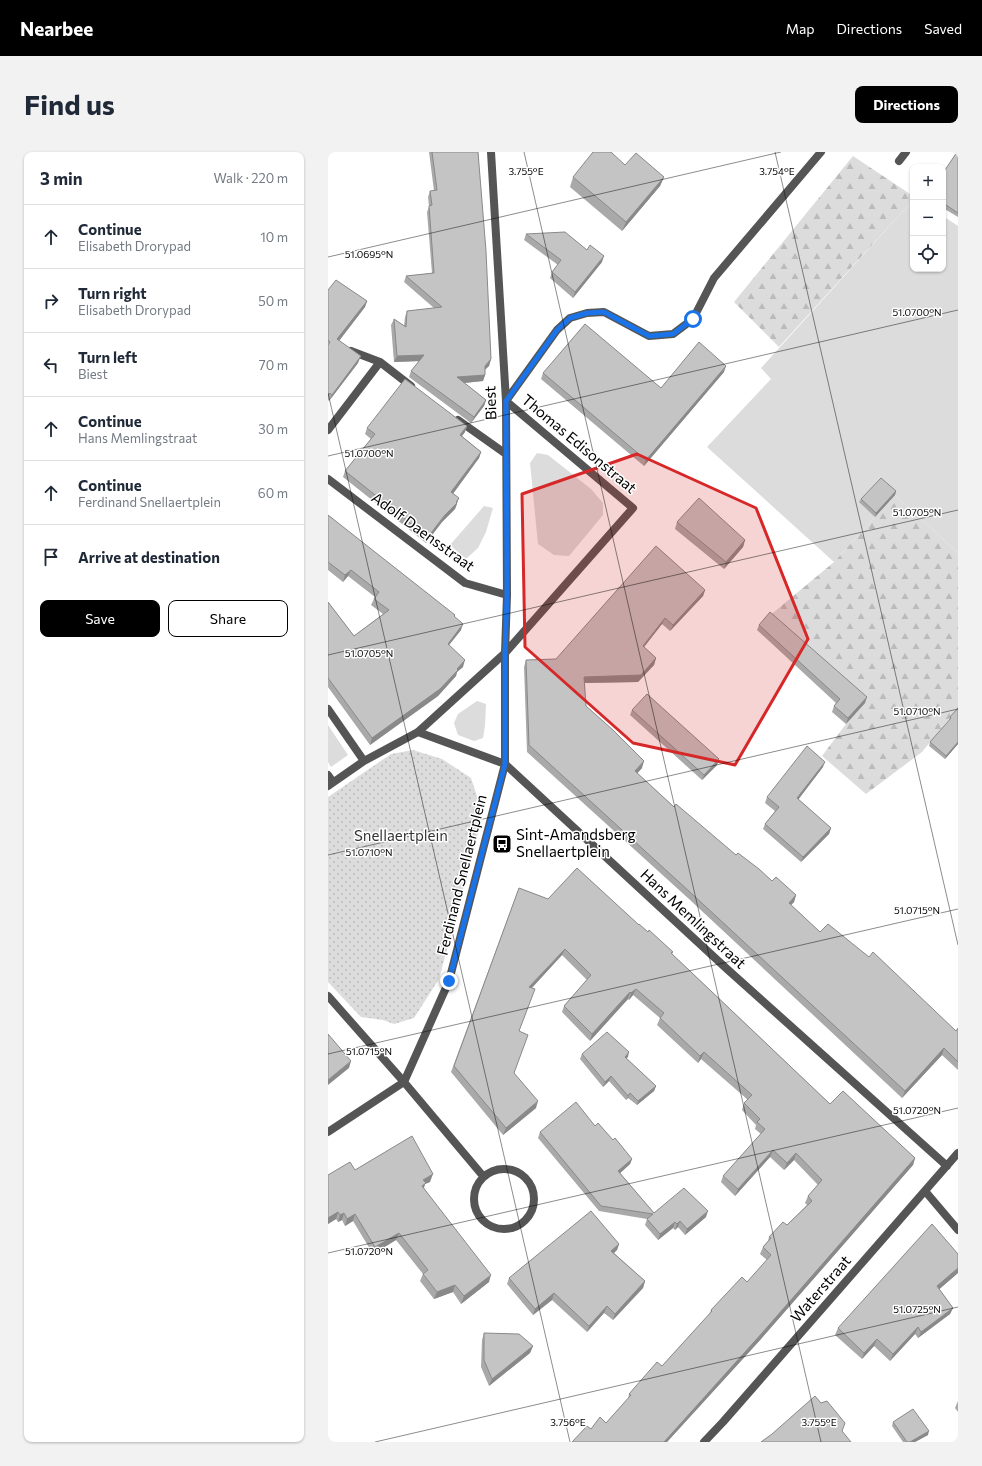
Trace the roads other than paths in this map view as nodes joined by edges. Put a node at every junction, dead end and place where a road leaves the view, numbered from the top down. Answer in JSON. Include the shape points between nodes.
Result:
{"nodes":[{"id":1,"x":491,"y":152,"type":"edge"},
{"id":2,"x":821,"y":152,"type":"edge"},
{"id":3,"x":906,"y":152,"type":"edge"},
{"id":4,"x":899,"y":160,"type":"dead end"},
{"id":5,"x":351,"y":351,"type":"edge"},
{"id":6,"x":380,"y":362,"type":"junction"},
{"id":7,"x":416,"y":389,"type":"edge"},
{"id":8,"x":506,"y":401,"type":"junction"},
{"id":9,"x":452,"y":416,"type":"edge"},
{"id":10,"x":328,"y":430,"type":"edge"},
{"id":11,"x":506,"y":454,"type":"junction"},
{"id":12,"x":328,"y":479,"type":"edge"},
{"id":13,"x":507,"y":595,"type":"junction"},
{"id":14,"x":505,"y":653,"type":"junction"},
{"id":15,"x":328,"y":709,"type":"edge"},
{"id":16,"x":418,"y":732,"type":"junction"},
{"id":17,"x":364,"y":761,"type":"junction"},
{"id":18,"x":505,"y":764,"type":"junction"},
{"id":19,"x":328,"y":775,"type":"edge"},
{"id":20,"x":331,"y":784,"type":"edge"},
{"id":21,"x":328,"y":996,"type":"edge"},
{"id":22,"x":404,"y":1082,"type":"junction"},
{"id":23,"x":328,"y":1132,"type":"edge"},
{"id":24,"x":958,"y":1153,"type":"edge"},
{"id":25,"x":947,"y":1166,"type":"junction"},
{"id":26,"x":483,"y":1176,"type":"junction"},
{"id":27,"x":926,"y":1191,"type":"junction"},
{"id":28,"x":958,"y":1230,"type":"edge"},
{"id":29,"x":704,"y":1442,"type":"edge"}],
"edges":[{"from":1,"to":8,"type":"street","name":"Biest"},
{"from":2,"to":8,"type":"street","via":[[714,278],[693,319],[673,334],[649,336],[604,312],[570,318],[557,330]]},
{"from":3,"to":4,"type":"street"},
{"from":5,"to":6,"type":"street"},
{"from":6,"to":7,"type":"street"},
{"from":6,"to":10,"type":"street"},
{"from":8,"to":11,"type":"street","name":"Biest"},
{"from":8,"to":14,"type":"street","name":"Thomas Edisonstraat","via":[[633,508]]},
{"from":9,"to":11,"type":"street"},
{"from":11,"to":13,"type":"street","name":"Biest"},
{"from":12,"to":13,"type":"street","name":"Adolf Daensstraat","via":[[465,583]]},
{"from":13,"to":14,"type":"street","name":"Biest"},
{"from":14,"to":16,"type":"street"},
{"from":14,"to":18,"type":"street"},
{"from":15,"to":17,"type":"street"},
{"from":16,"to":17,"type":"street"},
{"from":16,"to":18,"type":"street"},
{"from":17,"to":20,"type":"street"},
{"from":18,"to":22,"type":"street","name":"Ferdinand Snellaertplein","via":[[449,981]]},
{"from":18,"to":25,"type":"street","name":"Hans Memlingstraat","via":[[727,969]]},
{"from":19,"to":20,"type":"street"},
{"from":21,"to":22,"type":"street"},
{"from":22,"to":23,"type":"street"},
{"from":22,"to":26,"type":"street"},
{"from":24,"to":25,"type":"street","name":"Waterstraat"},
{"from":25,"to":27,"type":"street","name":"Waterstraat"},
{"from":26,"to":26,"type":"street","via":[[475,1189],[474,1206],[479,1217],[497,1229],[509,1230],[521,1225],[530,1216],[534,1207],[532,1185],[522,1174],[511,1169],[492,1171]]},
{"from":27,"to":28,"type":"street"},
{"from":27,"to":29,"type":"street","name":"Waterstraat"}]}
